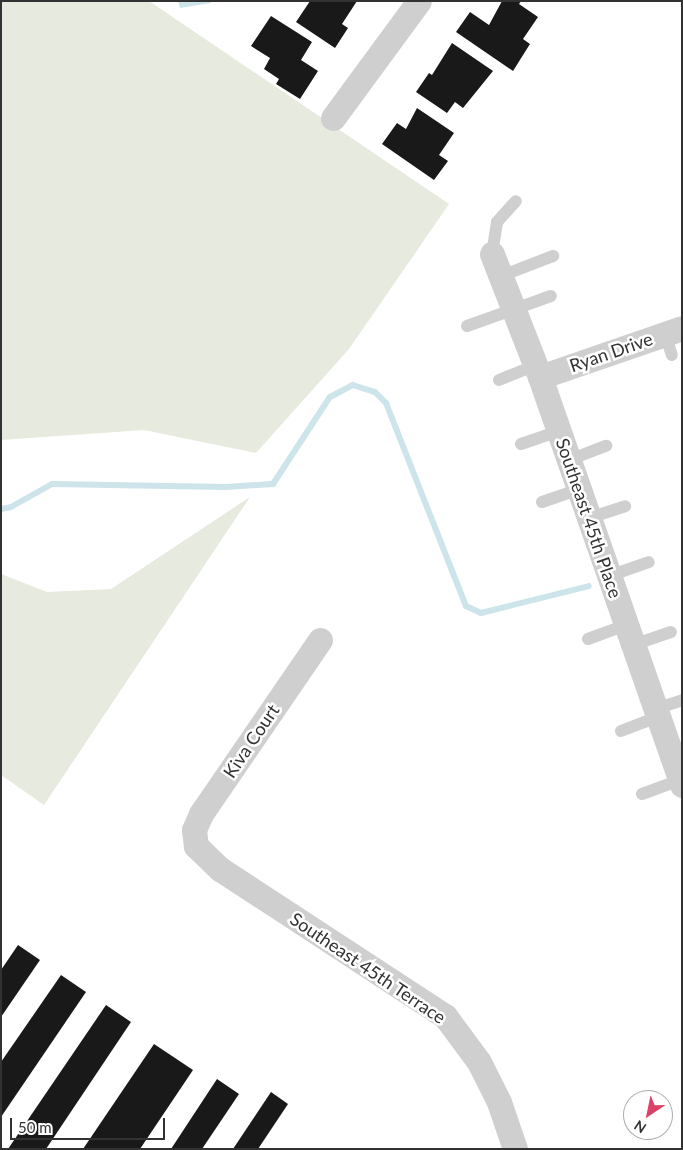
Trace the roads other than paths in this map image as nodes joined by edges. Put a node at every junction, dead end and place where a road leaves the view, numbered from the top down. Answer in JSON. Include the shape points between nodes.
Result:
{"nodes":[{"id":1,"x":419,"y":1,"type":"edge"},
{"id":2,"x":333,"y":118,"type":"dead end"},
{"id":3,"x":516,"y":201,"type":"dead end"},
{"id":4,"x":553,"y":256,"type":"dead end"},
{"id":5,"x":496,"y":265,"type":"junction"},
{"id":6,"x":551,"y":296,"type":"dead end"},
{"id":7,"x":514,"y":309,"type":"junction"},
{"id":8,"x":468,"y":326,"type":"dead end"},
{"id":9,"x":673,"y":339,"type":"edge"},
{"id":10,"x":538,"y":371,"type":"junction"},
{"id":11,"x":499,"y":380,"type":"dead end"},
{"id":12,"x":558,"y":431,"type":"junction"},
{"id":13,"x":521,"y":444,"type":"dead end"},
{"id":14,"x":606,"y":446,"type":"dead end"},
{"id":15,"x":569,"y":460,"type":"junction"},
{"id":16,"x":579,"y":490,"type":"junction"},
{"id":17,"x":542,"y":502,"type":"dead end"},
{"id":18,"x":625,"y":506,"type":"dead end"},
{"id":19,"x":589,"y":518,"type":"junction"},
{"id":20,"x":650,"y":562,"type":"dead end"},
{"id":21,"x":609,"y":576,"type":"junction"},
{"id":22,"x":671,"y":632,"type":"dead end"},
{"id":23,"x":630,"y":635,"type":"junction"},
{"id":24,"x":588,"y":639,"type":"dead end"},
{"id":25,"x":320,"y":640,"type":"dead end"},
{"id":26,"x":682,"y":700,"type":"edge"},
{"id":27,"x":657,"y":713,"type":"junction"},
{"id":28,"x":621,"y":731,"type":"dead end"},
{"id":29,"x":680,"y":776,"type":"edge"},
{"id":30,"x":642,"y":794,"type":"dead end"},
{"id":31,"x":196,"y":846,"type":"joint"},
{"id":32,"x":515,"y":1149,"type":"edge"}],
"edges":[{"from":1,"to":2,"type":"street"},
{"from":3,"to":5,"type":"lane","via":[[497,222]]},
{"from":4,"to":5,"type":"lane"},
{"from":5,"to":7,"type":"street","name":"Southeast 45th Place"},
{"from":6,"to":7,"type":"lane"},
{"from":7,"to":8,"type":"lane"},
{"from":7,"to":10,"type":"street","name":"Southeast 45th Place"},
{"from":9,"to":10,"type":"street","name":"Ryan Drive"},
{"from":10,"to":11,"type":"lane"},
{"from":10,"to":12,"type":"street","name":"Southeast 45th Place"},
{"from":12,"to":13,"type":"lane"},
{"from":12,"to":15,"type":"street","name":"Southeast 45th Place"},
{"from":14,"to":15,"type":"lane"},
{"from":15,"to":16,"type":"street","name":"Southeast 45th Place"},
{"from":16,"to":17,"type":"lane"},
{"from":16,"to":19,"type":"street","name":"Southeast 45th Place"},
{"from":18,"to":19,"type":"lane"},
{"from":19,"to":21,"type":"street","name":"Southeast 45th Place"},
{"from":20,"to":21,"type":"lane"},
{"from":21,"to":23,"type":"street","name":"Southeast 45th Place"},
{"from":22,"to":23,"type":"lane"},
{"from":23,"to":24,"type":"lane"},
{"from":23,"to":27,"type":"street","name":"Southeast 45th Place"},
{"from":25,"to":31,"type":"street","name":"Kiva Court","via":[[200,814],[194,830]]},
{"from":26,"to":27,"type":"lane"},
{"from":27,"to":28,"type":"lane"},
{"from":27,"to":29,"type":"street","name":"Southeast 45th Place"},
{"from":29,"to":30,"type":"lane"},
{"from":31,"to":32,"type":"street","name":"Southeast 45th Terrace","via":[[220,869],[445,1016],[479,1062]]}]}
